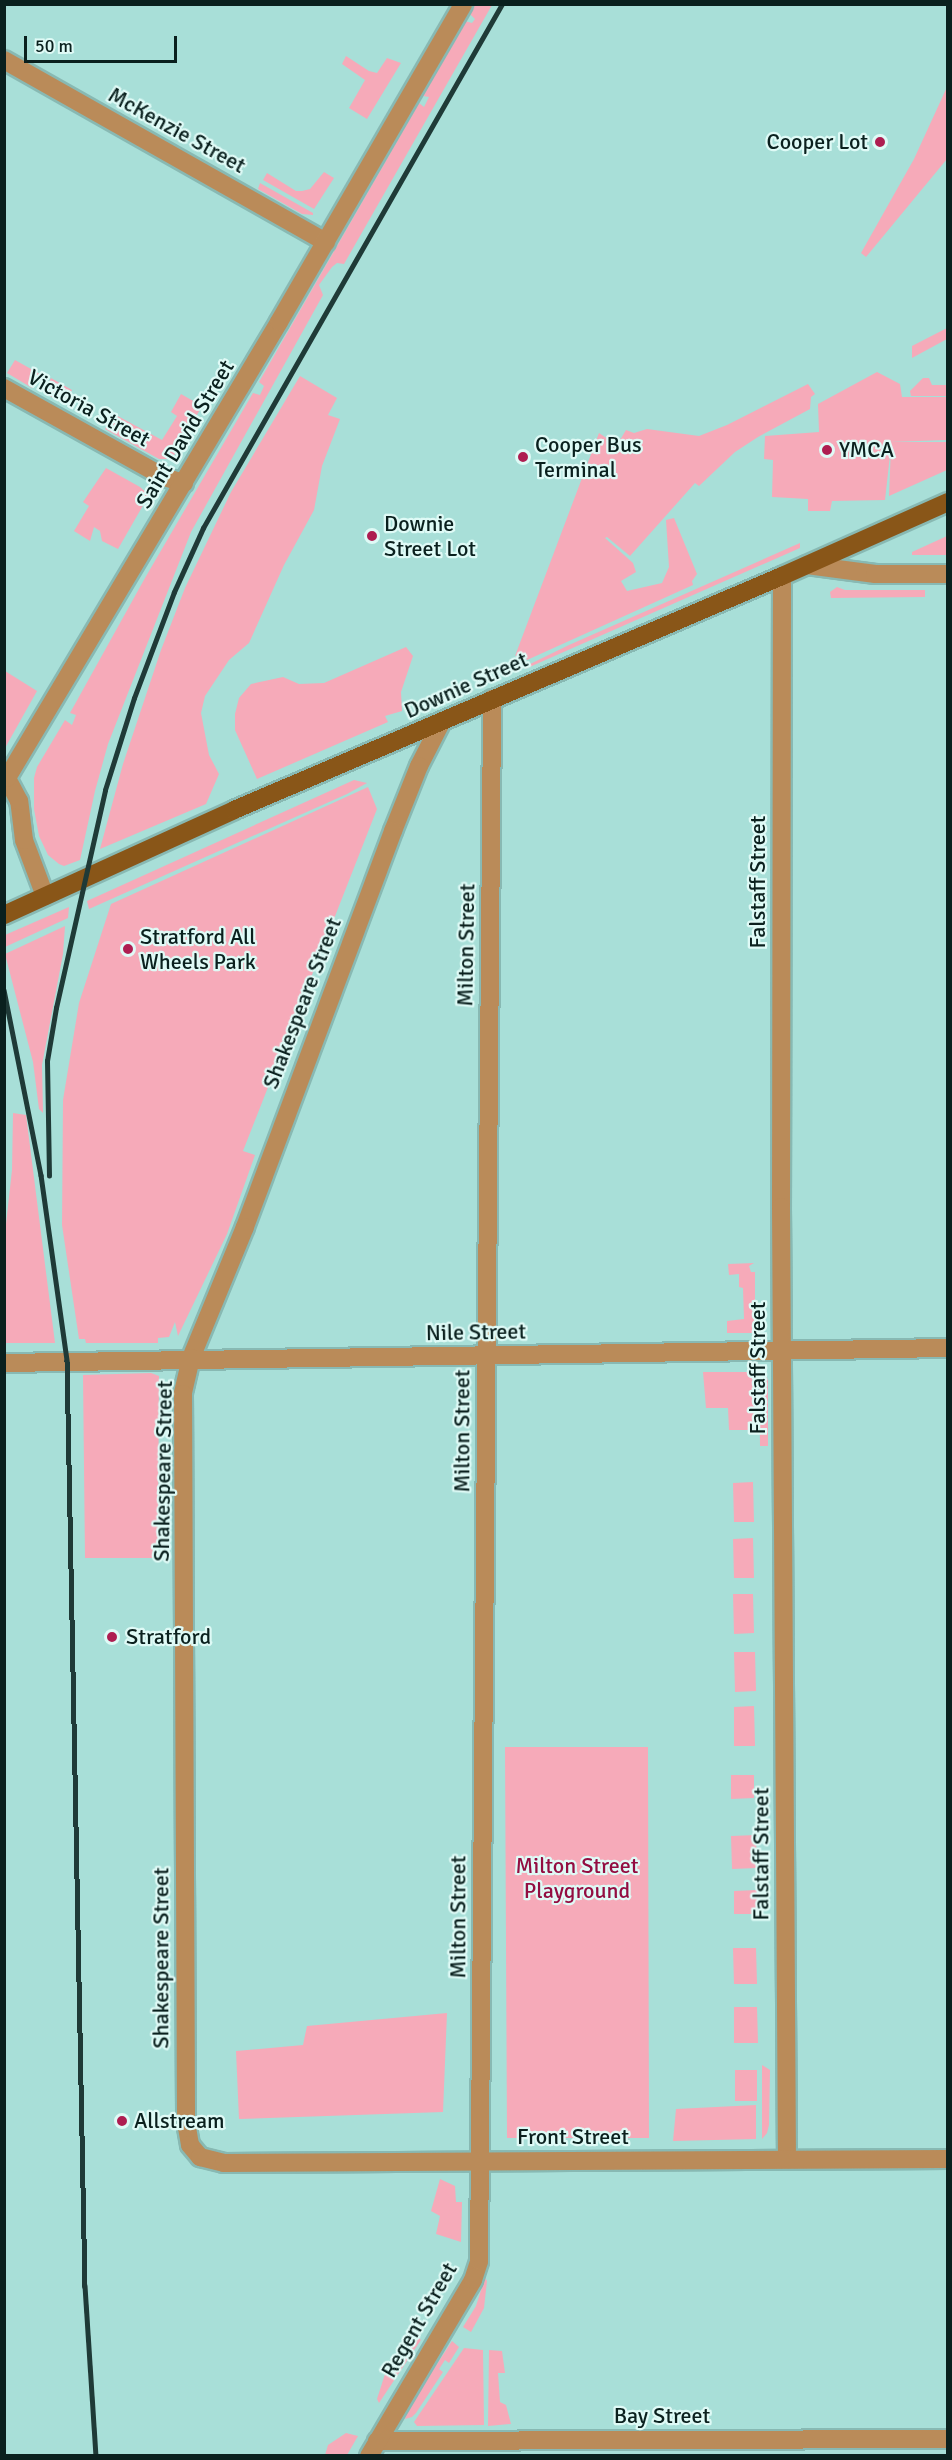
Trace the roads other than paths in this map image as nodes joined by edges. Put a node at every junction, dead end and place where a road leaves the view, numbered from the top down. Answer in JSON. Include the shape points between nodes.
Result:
{"nodes":[{"id":1,"x":463,"y":4,"type":"edge"},
{"id":2,"x":4,"y":60,"type":"edge"},
{"id":3,"x":326,"y":242,"type":"junction"},
{"id":4,"x":4,"y":388,"type":"edge"},
{"id":5,"x":184,"y":483,"type":"junction"},
{"id":6,"x":948,"y":502,"type":"edge"},
{"id":7,"x":807,"y":565,"type":"junction"},
{"id":8,"x":948,"y":574,"type":"edge"},
{"id":9,"x":782,"y":576,"type":"junction"},
{"id":10,"x":492,"y":699,"type":"junction"},
{"id":11,"x":441,"y":723,"type":"junction"},
{"id":12,"x":6,"y":777,"type":"edge"},
{"id":13,"x":45,"y":896,"type":"junction"},
{"id":14,"x":4,"y":915,"type":"edge"},
{"id":15,"x":948,"y":1348,"type":"edge"},
{"id":16,"x":782,"y":1351,"type":"junction"},
{"id":17,"x":486,"y":1356,"type":"junction"},
{"id":18,"x":191,"y":1358,"type":"junction"},
{"id":19,"x":4,"y":1362,"type":"edge"},
{"id":20,"x":200,"y":2157,"type":"joint"},
{"id":21,"x":787,"y":2159,"type":"junction"},
{"id":22,"x":948,"y":2159,"type":"edge"},
{"id":23,"x":480,"y":2163,"type":"junction"},
{"id":24,"x":948,"y":2439,"type":"edge"},
{"id":25,"x":373,"y":2448,"type":"edge"}],
"edges":[{"from":1,"to":3,"type":"street","name":"Saint David Street"},
{"from":2,"to":3,"type":"street","name":"McKenzie Street"},
{"from":3,"to":5,"type":"street","name":"Saint David Street"},
{"from":4,"to":5,"type":"street","name":"Victoria Street","via":[[164,477]]},
{"from":5,"to":12,"type":"street","name":"Saint David Street"},
{"from":6,"to":7,"type":"main road","name":"Downie Street"},
{"from":7,"to":8,"type":"street","via":[[875,574]]},
{"from":7,"to":9,"type":"main road","name":"Downie Street"},
{"from":9,"to":10,"type":"main road","name":"Downie Street"},
{"from":9,"to":16,"type":"street","name":"Falstaff Street"},
{"from":10,"to":11,"type":"main road","name":"Downie Street"},
{"from":10,"to":17,"type":"street","name":"Milton Street"},
{"from":11,"to":13,"type":"main road","name":"Downie Street"},
{"from":11,"to":18,"type":"street","name":"Shakespeare Street","via":[[393,831]]},
{"from":12,"to":13,"type":"street","name":"Saint David Street","via":[[19,801],[24,840]]},
{"from":13,"to":14,"type":"main road","name":"Downie Street"},
{"from":15,"to":16,"type":"street","name":"Nile Street"},
{"from":16,"to":17,"type":"street","name":"Nile Street"},
{"from":16,"to":21,"type":"street","name":"Falstaff Street"},
{"from":17,"to":18,"type":"street","name":"Nile Street"},
{"from":17,"to":23,"type":"street","name":"Milton Street"},
{"from":18,"to":19,"type":"street","name":"Nile Street"},
{"from":18,"to":20,"type":"street","name":"Shakespeare Street","via":[[183,1394],[186,2122],[190,2145]]},
{"from":20,"to":23,"type":"street","name":"Front Street","via":[[224,2163]]},
{"from":21,"to":22,"type":"street","name":"Front Street"},
{"from":21,"to":23,"type":"street","name":"Front Street"},
{"from":23,"to":25,"type":"street","name":"Regent Street","via":[[480,2251],[473,2280]]},
{"from":24,"to":25,"type":"street","name":"Bay Street"}]}
